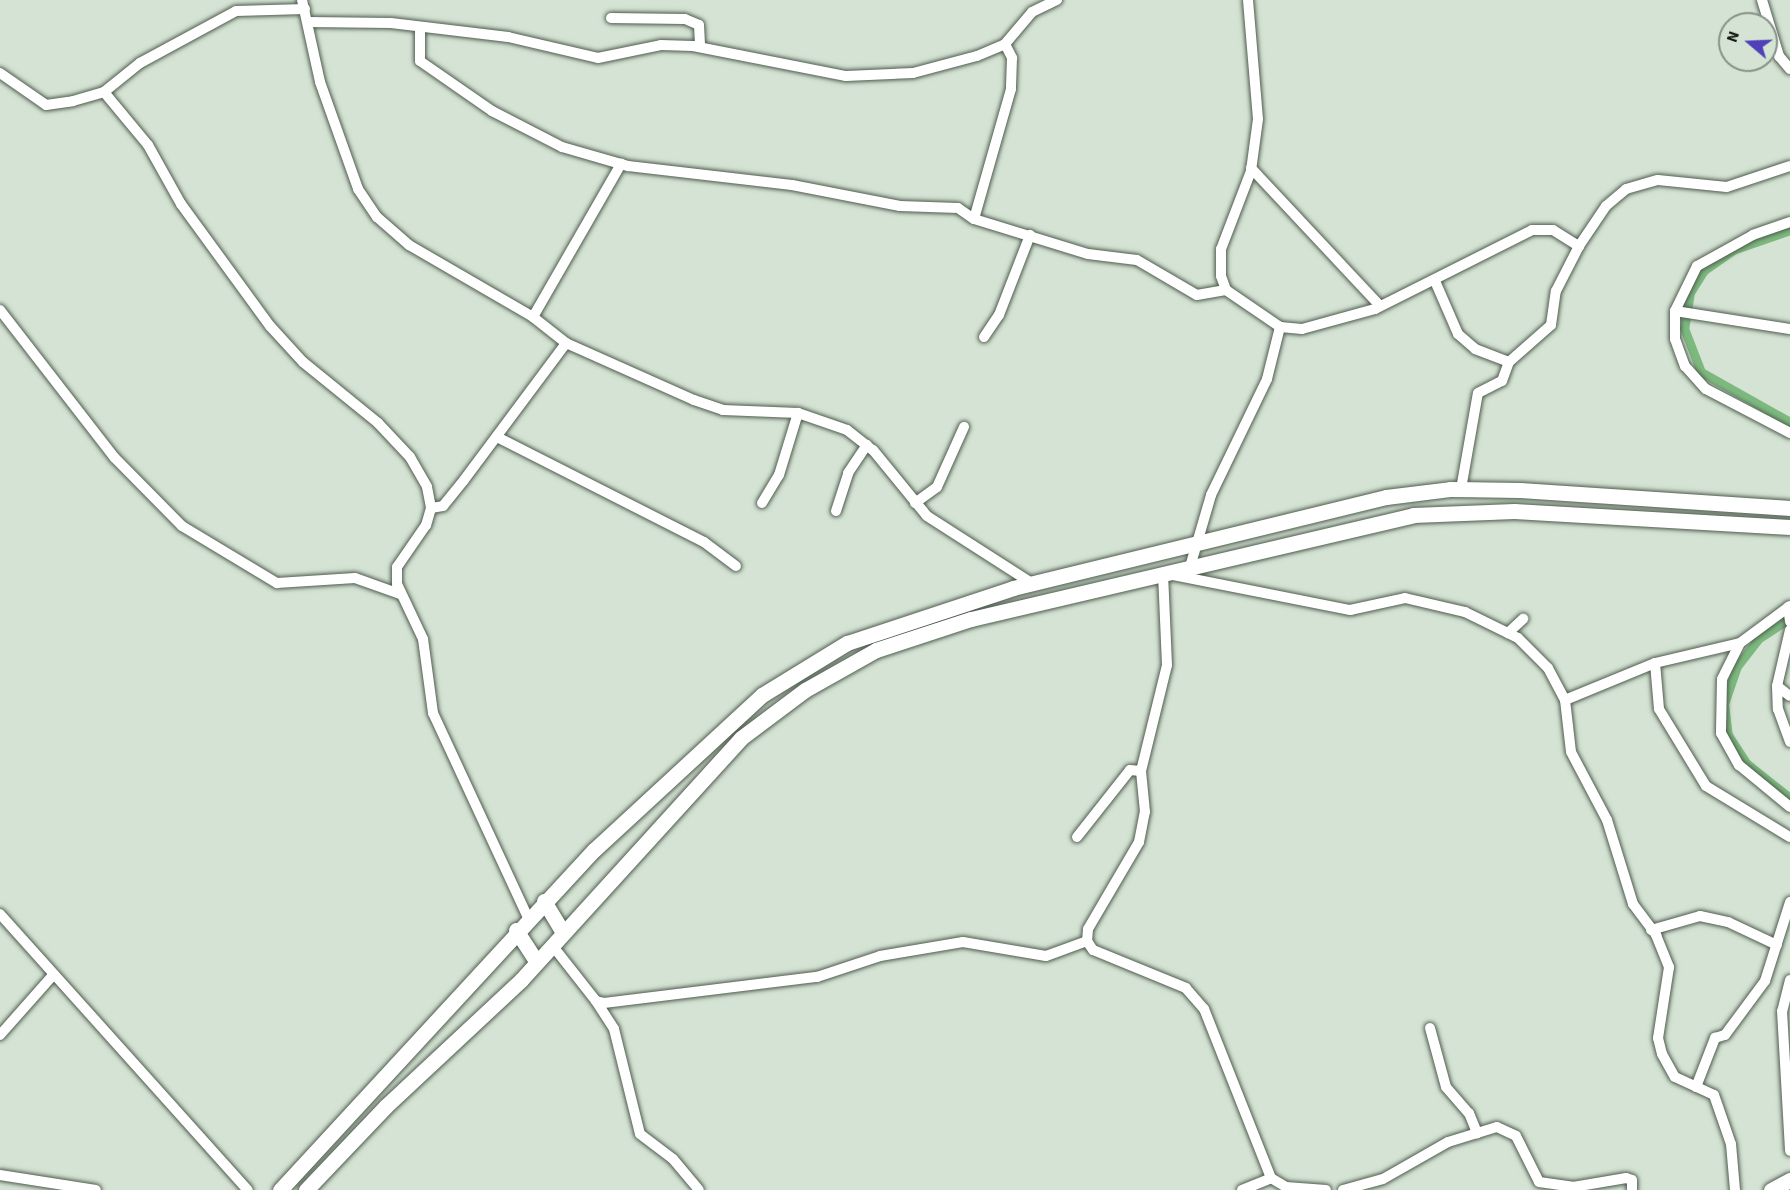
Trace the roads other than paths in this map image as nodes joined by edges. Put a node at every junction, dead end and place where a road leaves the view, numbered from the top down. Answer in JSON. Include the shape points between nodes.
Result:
{"nodes":[{"id":1,"x":1058,"y":0,"type":"edge"},
{"id":2,"x":1248,"y":0,"type":"edge"},
{"id":3,"x":1762,"y":0,"type":"edge"},
{"id":4,"x":1038,"y":2,"type":"edge"},
{"id":5,"x":303,"y":4,"type":"edge"},
{"id":6,"x":611,"y":18,"type":"dead end"},
{"id":7,"x":308,"y":22,"type":"junction"},
{"id":8,"x":420,"y":27,"type":"junction"},
{"id":9,"x":1005,"y":44,"type":"junction"},
{"id":10,"x":700,"y":47,"type":"junction"},
{"id":11,"x":1790,"y":69,"type":"edge"},
{"id":12,"x":0,"y":73,"type":"edge"},
{"id":13,"x":104,"y":92,"type":"junction"},
{"id":14,"x":621,"y":165,"type":"junction"},
{"id":15,"x":1790,"y":166,"type":"edge"},
{"id":16,"x":1251,"y":168,"type":"junction"},
{"id":17,"x":974,"y":219,"type":"junction"},
{"id":18,"x":1790,"y":222,"type":"edge"},
{"id":19,"x":1030,"y":235,"type":"junction"},
{"id":20,"x":1579,"y":246,"type":"junction"},
{"id":21,"x":1435,"y":281,"type":"junction"},
{"id":22,"x":1226,"y":290,"type":"junction"},
{"id":23,"x":1380,"y":306,"type":"junction"},
{"id":24,"x":0,"y":310,"type":"edge"},
{"id":25,"x":1681,"y":312,"type":"junction"},
{"id":26,"x":533,"y":317,"type":"junction"},
{"id":27,"x":1280,"y":327,"type":"junction"},
{"id":28,"x":1790,"y":329,"type":"edge"},
{"id":29,"x":984,"y":338,"type":"dead end"},
{"id":30,"x":566,"y":343,"type":"junction"},
{"id":31,"x":1509,"y":362,"type":"junction"},
{"id":32,"x":798,"y":413,"type":"junction"},
{"id":33,"x":964,"y":427,"type":"dead end"},
{"id":34,"x":1790,"y":433,"type":"edge"},
{"id":35,"x":497,"y":437,"type":"junction"},
{"id":36,"x":867,"y":445,"type":"junction"},
{"id":37,"x":1461,"y":489,"type":"junction"},
{"id":38,"x":762,"y":503,"type":"dead end"},
{"id":39,"x":915,"y":504,"type":"junction"},
{"id":40,"x":431,"y":508,"type":"junction"},
{"id":41,"x":1790,"y":508,"type":"edge"},
{"id":42,"x":836,"y":511,"type":"dead end"},
{"id":43,"x":1790,"y":527,"type":"edge"},
{"id":44,"x":1196,"y":545,"type":"junction"},
{"id":45,"x":736,"y":566,"type":"dead end"},
{"id":46,"x":1190,"y":567,"type":"junction"},
{"id":47,"x":1163,"y":573,"type":"junction"},
{"id":48,"x":1033,"y":584,"type":"junction"},
{"id":49,"x":400,"y":594,"type":"junction"},
{"id":50,"x":1789,"y":606,"type":"edge"},
{"id":51,"x":1523,"y":619,"type":"dead end"},
{"id":52,"x":1790,"y":622,"type":"edge"},
{"id":53,"x":1790,"y":630,"type":"edge"},
{"id":54,"x":1508,"y":633,"type":"junction"},
{"id":55,"x":1740,"y":643,"type":"junction"},
{"id":56,"x":1655,"y":663,"type":"junction"},
{"id":57,"x":1777,"y":686,"type":"junction"},
{"id":58,"x":1790,"y":696,"type":"edge"},
{"id":59,"x":1565,"y":700,"type":"junction"},
{"id":60,"x":1790,"y":742,"type":"edge"},
{"id":61,"x":1141,"y":771,"type":"junction"},
{"id":62,"x":1790,"y":807,"type":"edge"},
{"id":63,"x":1077,"y":837,"type":"dead end"},
{"id":64,"x":1790,"y":837,"type":"edge"},
{"id":65,"x":544,"y":901,"type":"junction"},
{"id":66,"x":1790,"y":902,"type":"edge"},
{"id":67,"x":0,"y":914,"type":"edge"},
{"id":68,"x":528,"y":918,"type":"junction"},
{"id":69,"x":516,"y":930,"type":"junction"},
{"id":70,"x":1651,"y":930,"type":"junction"},
{"id":71,"x":563,"y":933,"type":"junction"},
{"id":72,"x":1087,"y":941,"type":"junction"},
{"id":73,"x":552,"y":945,"type":"junction"},
{"id":74,"x":1777,"y":945,"type":"junction"},
{"id":75,"x":537,"y":962,"type":"junction"},
{"id":76,"x":54,"y":974,"type":"junction"},
{"id":77,"x":1790,"y":980,"type":"edge"},
{"id":78,"x":596,"y":1001,"type":"junction"},
{"id":79,"x":1430,"y":1028,"type":"dead end"},
{"id":80,"x":0,"y":1035,"type":"edge"},
{"id":81,"x":1696,"y":1087,"type":"junction"},
{"id":82,"x":1477,"y":1133,"type":"junction"},
{"id":83,"x":1790,"y":1151,"type":"edge"},
{"id":84,"x":0,"y":1175,"type":"edge"},
{"id":85,"x":1271,"y":1178,"type":"junction"},
{"id":86,"x":1790,"y":1180,"type":"edge"},
{"id":87,"x":96,"y":1190,"type":"edge"},
{"id":88,"x":248,"y":1190,"type":"edge"},
{"id":89,"x":280,"y":1190,"type":"edge"},
{"id":90,"x":306,"y":1190,"type":"edge"},
{"id":91,"x":699,"y":1190,"type":"edge"},
{"id":92,"x":1242,"y":1190,"type":"edge"},
{"id":93,"x":1326,"y":1190,"type":"edge"},
{"id":94,"x":1343,"y":1190,"type":"edge"},
{"id":95,"x":1632,"y":1190,"type":"edge"},
{"id":96,"x":1735,"y":1190,"type":"edge"},
{"id":97,"x":1771,"y":1190,"type":"edge"}],
"edges":[{"from":1,"to":4,"type":"street"},
{"from":2,"to":16,"type":"street","via":[[1258,119]]},
{"from":3,"to":11,"type":"street","via":[[1779,56]]},
{"from":4,"to":9,"type":"street"},
{"from":5,"to":7,"type":"street"},
{"from":5,"to":13,"type":"street","via":[[236,11],[140,63]]},
{"from":6,"to":10,"type":"street","via":[[685,19],[699,25]]},
{"from":7,"to":8,"type":"street"},
{"from":7,"to":26,"type":"street","via":[[309,44],[342,149],[358,189],[377,217],[454,274]]},
{"from":8,"to":10,"type":"street","via":[[508,37],[598,58],[661,45]]},
{"from":8,"to":14,"type":"street","via":[[420,61],[483,105],[562,147]]},
{"from":9,"to":10,"type":"street","via":[[913,73],[846,76]]},
{"from":9,"to":17,"type":"street","via":[[1012,58],[1011,89]]},
{"from":12,"to":13,"type":"street","via":[[46,105]]},
{"from":13,"to":40,"type":"street","via":[[148,145],[181,204],[270,326],[410,457],[427,487]]},
{"from":14,"to":17,"type":"street","via":[[792,185],[900,206],[958,208]]},
{"from":14,"to":26,"type":"street"},
{"from":15,"to":20,"type":"street","via":[[1727,187],[1659,180],[1626,189],[1606,206]]},
{"from":16,"to":22,"type":"street","via":[[1221,249]]},
{"from":16,"to":23,"type":"street"},
{"from":17,"to":19,"type":"street"},
{"from":18,"to":25,"type":"street","via":[[1697,266]]},
{"from":19,"to":22,"type":"street","via":[[1088,254],[1148,264],[1197,295]]},
{"from":19,"to":29,"type":"street","via":[[999,315]]},
{"from":20,"to":21,"type":"street","via":[[1553,230],[1532,230]]},
{"from":20,"to":31,"type":"street","via":[[1556,291],[1551,325]]},
{"from":21,"to":23,"type":"street"},
{"from":21,"to":31,"type":"street","via":[[1458,334],[1475,349]]},
{"from":22,"to":27,"type":"street"},
{"from":23,"to":27,"type":"street","via":[[1302,329]]},
{"from":24,"to":49,"type":"street","via":[[115,458],[182,526],[277,583],[355,578]]},
{"from":25,"to":28,"type":"street"},
{"from":25,"to":34,"type":"street","via":[[1675,339],[1682,357],[1706,389]]},
{"from":26,"to":30,"type":"street"},
{"from":27,"to":44,"type":"street","via":[[1267,379],[1211,495]]},
{"from":30,"to":32,"type":"street","via":[[723,410]]},
{"from":30,"to":35,"type":"street"},
{"from":31,"to":37,"type":"street","via":[[1502,381],[1478,393]]},
{"from":32,"to":36,"type":"street","via":[[847,430]]},
{"from":32,"to":38,"type":"street","via":[[779,475]]},
{"from":33,"to":39,"type":"street","via":[[937,488]]},
{"from":35,"to":40,"type":"street","via":[[443,506]]},
{"from":35,"to":45,"type":"street","via":[[704,542]]},
{"from":36,"to":39,"type":"street"},
{"from":36,"to":42,"type":"street","via":[[848,473]]},
{"from":37,"to":41,"type":"main road"},
{"from":37,"to":44,"type":"main road","via":[[1386,497]]},
{"from":39,"to":48,"type":"street","via":[[942,528]]},
{"from":40,"to":49,"type":"street","via":[[426,525],[397,567]]},
{"from":43,"to":46,"type":"main road","via":[[1461,510],[1413,515]]},
{"from":44,"to":46,"type":"street"},
{"from":44,"to":48,"type":"main road"},
{"from":46,"to":47,"type":"main road"},
{"from":47,"to":54,"type":"street","via":[[1350,610],[1405,597],[1465,612]]},
{"from":47,"to":61,"type":"street","via":[[1167,665]]},
{"from":47,"to":71,"type":"main road","via":[[971,619],[876,650],[805,690],[741,738]]},
{"from":48,"to":65,"type":"main road","via":[[893,623],[809,662],[762,695],[686,762]]},
{"from":49,"to":68,"type":"street","via":[[423,639],[434,714]]},
{"from":50,"to":52,"type":"street"},
{"from":50,"to":55,"type":"street"},
{"from":51,"to":54,"type":"street"},
{"from":53,"to":57,"type":"street"},
{"from":54,"to":59,"type":"street","via":[[1548,668]]},
{"from":55,"to":56,"type":"street"},
{"from":55,"to":62,"type":"street","via":[[1722,679],[1721,733],[1739,765]]},
{"from":56,"to":59,"type":"street"},
{"from":56,"to":64,"type":"street","via":[[1659,709],[1706,786]]},
{"from":57,"to":58,"type":"street"},
{"from":57,"to":60,"type":"street","via":[[1778,709]]},
{"from":59,"to":70,"type":"street","via":[[1571,752],[1607,820],[1633,904]]},
{"from":61,"to":63,"type":"street","via":[[1131,770]]},
{"from":61,"to":72,"type":"street","via":[[1145,812],[1139,842],[1088,929]]},
{"from":65,"to":68,"type":"main road"},
{"from":65,"to":71,"type":"main road"},
{"from":66,"to":74,"type":"street"},
{"from":67,"to":76,"type":"street"},
{"from":68,"to":69,"type":"main road"},
{"from":69,"to":75,"type":"main road"},
{"from":69,"to":89,"type":"main road","via":[[354,1115]]},
{"from":70,"to":74,"type":"street","via":[[1700,916],[1728,922]]},
{"from":70,"to":81,"type":"street","via":[[1669,967],[1658,1038],[1662,1054],[1675,1077]]},
{"from":71,"to":73,"type":"main road"},
{"from":72,"to":78,"type":"street","via":[[1046,956],[963,942],[880,956],[817,977]]},
{"from":72,"to":85,"type":"street","via":[[1093,950],[1186,988],[1204,1009]]},
{"from":73,"to":75,"type":"main road"},
{"from":73,"to":78,"type":"street"},
{"from":74,"to":81,"type":"street","via":[[1756,994],[1725,1035],[1715,1038]]},
{"from":75,"to":90,"type":"main road"},
{"from":76,"to":80,"type":"street"},
{"from":76,"to":88,"type":"street"},
{"from":77,"to":83,"type":"street","via":[[1782,1011]]},
{"from":78,"to":91,"type":"street","via":[[615,1029],[640,1134],[673,1159]]},
{"from":79,"to":82,"type":"street","via":[[1446,1087],[1469,1113]]},
{"from":81,"to":96,"type":"street","via":[[1714,1095],[1724,1114]]},
{"from":82,"to":94,"type":"street","via":[[1448,1142],[1383,1179]]},
{"from":82,"to":95,"type":"street","via":[[1497,1127],[1516,1136],[1539,1182],[1573,1186],[1626,1178],[1632,1180]]},
{"from":84,"to":87,"type":"street"},
{"from":85,"to":92,"type":"street"},
{"from":85,"to":93,"type":"street","via":[[1286,1187]]},
{"from":86,"to":97,"type":"main road"}]}
